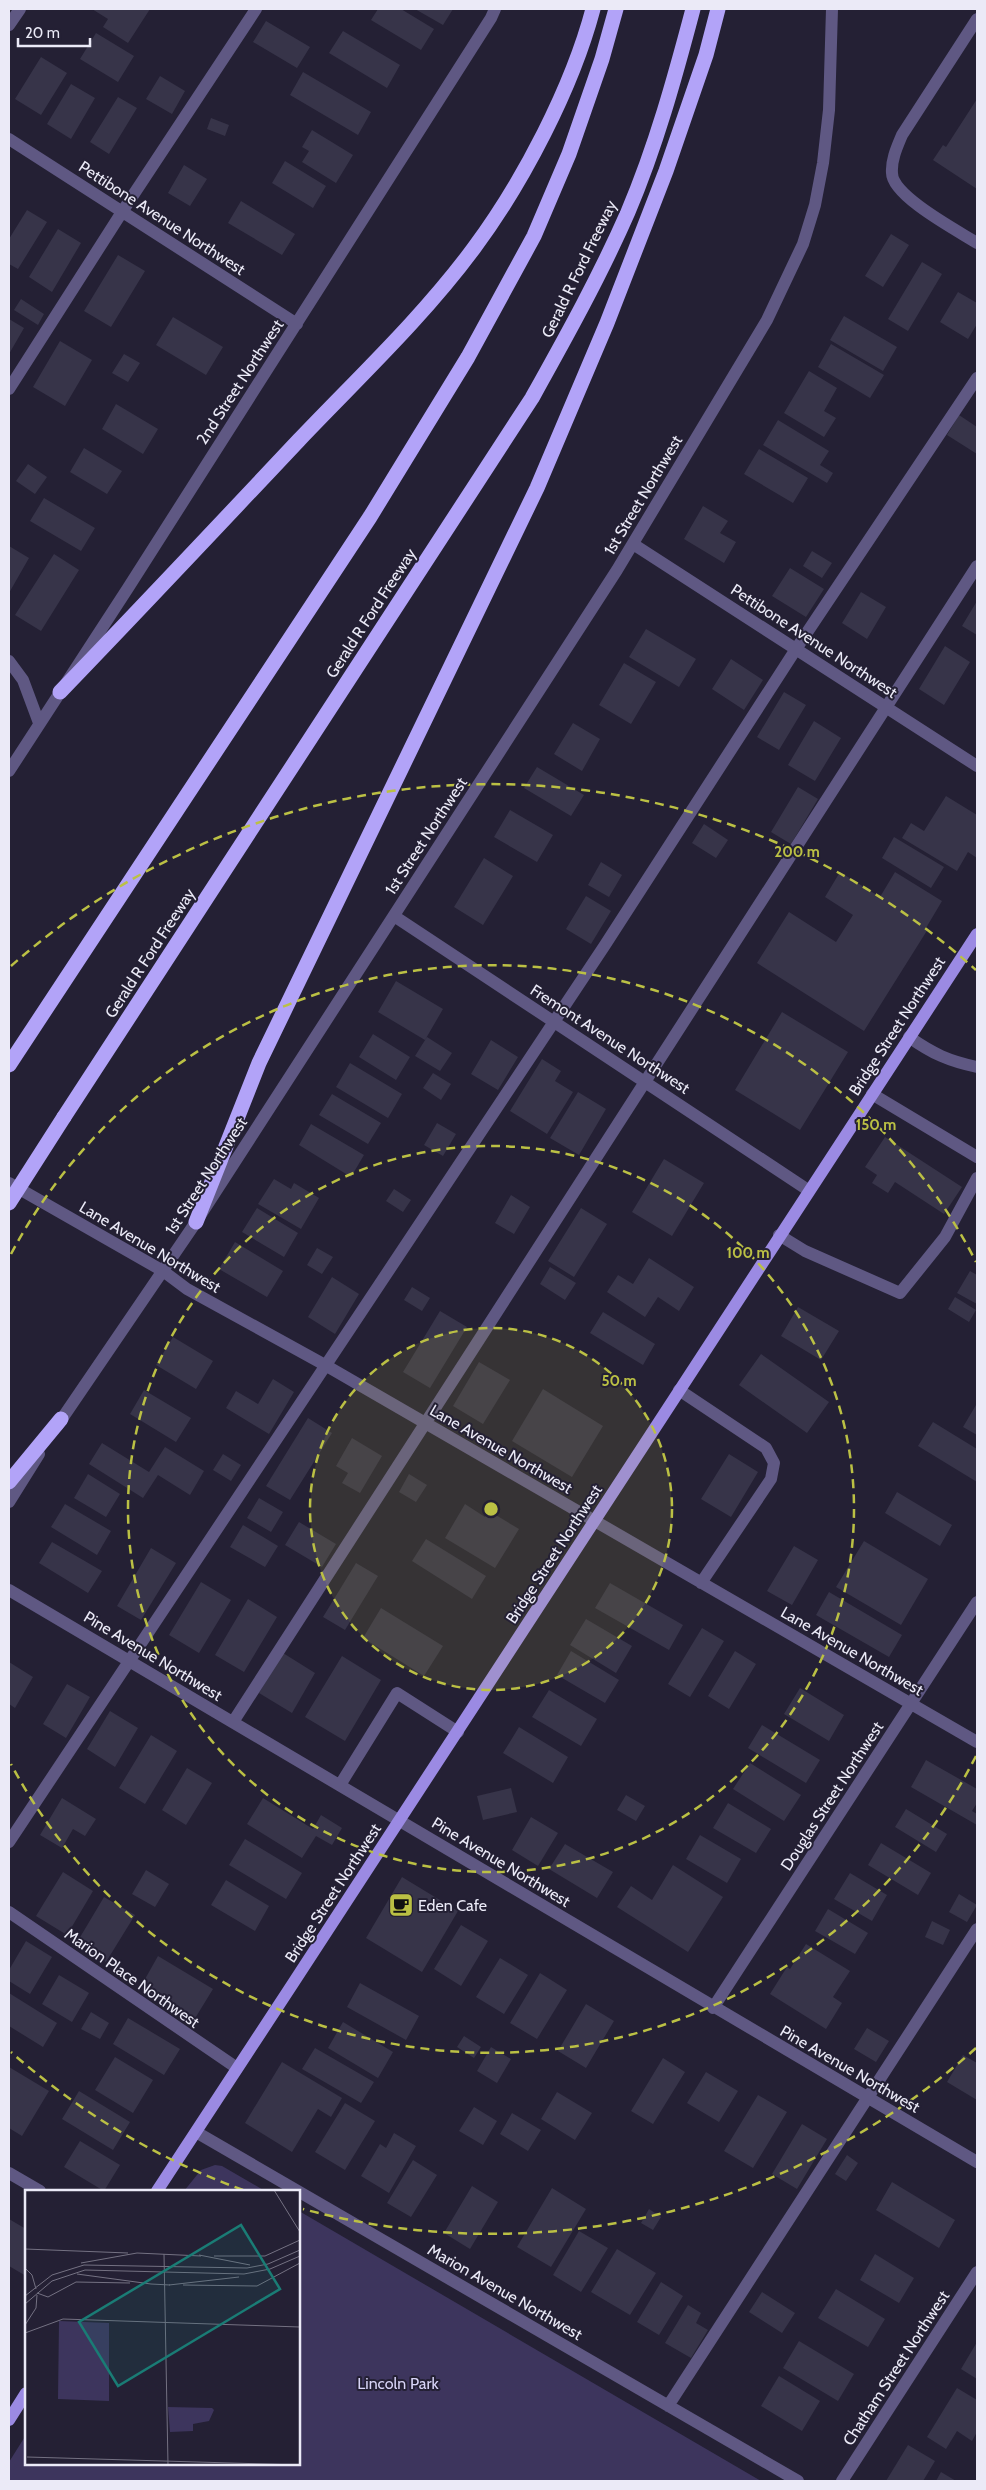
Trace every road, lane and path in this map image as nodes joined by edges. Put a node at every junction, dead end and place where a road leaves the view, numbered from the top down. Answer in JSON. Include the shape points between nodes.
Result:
{"nodes":[{"id":1,"x":20,"y":9,"type":"edge"},
{"id":2,"x":256,"y":9,"type":"edge"},
{"id":3,"x":495,"y":9,"type":"edge"},
{"id":4,"x":593,"y":9,"type":"edge"},
{"id":5,"x":616,"y":9,"type":"edge"},
{"id":6,"x":693,"y":9,"type":"edge"},
{"id":7,"x":718,"y":9,"type":"edge"},
{"id":8,"x":832,"y":9,"type":"edge"},
{"id":9,"x":977,"y":20,"type":"edge"},
{"id":10,"x":9,"y":26,"type":"edge"},
{"id":11,"x":9,"y":139,"type":"edge"},
{"id":12,"x":122,"y":212,"type":"junction"},
{"id":13,"x":977,"y":243,"type":"edge"},
{"id":14,"x":297,"y":324,"type":"junction"},
{"id":15,"x":977,"y":378,"type":"edge"},
{"id":16,"x":9,"y":389,"type":"edge"},
{"id":17,"x":632,"y":544,"type":"junction"},
{"id":18,"x":977,"y":566,"type":"edge"},
{"id":19,"x":796,"y":649,"type":"junction"},
{"id":20,"x":9,"y":661,"type":"edge"},
{"id":21,"x":60,"y":692,"type":"junction"},
{"id":22,"x":886,"y":707,"type":"junction"},
{"id":23,"x":39,"y":723,"type":"junction"},
{"id":24,"x":977,"y":766,"type":"edge"},
{"id":25,"x":9,"y":771,"type":"edge"},
{"id":26,"x":394,"y":916,"type":"junction"},
{"id":27,"x":977,"y":934,"type":"edge"},
{"id":28,"x":554,"y":1021,"type":"junction"},
{"id":29,"x":909,"y":1037,"type":"junction"},
{"id":30,"x":9,"y":1065,"type":"edge"},
{"id":31,"x":977,"y":1067,"type":"edge"},
{"id":32,"x":646,"y":1082,"type":"junction"},
{"id":33,"x":872,"y":1094,"type":"junction"},
{"id":34,"x":977,"y":1157,"type":"edge"},
{"id":35,"x":977,"y":1178,"type":"edge"},
{"id":36,"x":9,"y":1184,"type":"edge"},
{"id":37,"x":808,"y":1190,"type":"junction"},
{"id":38,"x":9,"y":1202,"type":"edge"},
{"id":39,"x":196,"y":1222,"type":"junction"},
{"id":40,"x":779,"y":1235,"type":"junction"},
{"id":41,"x":163,"y":1271,"type":"junction"},
{"id":42,"x":325,"y":1365,"type":"junction"},
{"id":43,"x":679,"y":1390,"type":"junction"},
{"id":44,"x":62,"y":1419,"type":"junction"},
{"id":45,"x":425,"y":1423,"type":"junction"},
{"id":46,"x":9,"y":1482,"type":"edge"},
{"id":47,"x":9,"y":1502,"type":"edge"},
{"id":48,"x":595,"y":1522,"type":"junction"},
{"id":49,"x":701,"y":1583,"type":"junction"},
{"id":50,"x":9,"y":1590,"type":"edge"},
{"id":51,"x":977,"y":1602,"type":"edge"},
{"id":52,"x":129,"y":1660,"type":"junction"},
{"id":53,"x":911,"y":1704,"type":"junction"},
{"id":54,"x":233,"y":1722,"type":"junction"},
{"id":55,"x":458,"y":1732,"type":"junction"},
{"id":56,"x":977,"y":1742,"type":"edge"},
{"id":57,"x":340,"y":1786,"type":"junction"},
{"id":58,"x":400,"y":1821,"type":"junction"},
{"id":59,"x":9,"y":1842,"type":"edge"},
{"id":60,"x":9,"y":1912,"type":"edge"},
{"id":61,"x":977,"y":1929,"type":"edge"},
{"id":62,"x":713,"y":2008,"type":"junction"},
{"id":63,"x":237,"y":2068,"type":"junction"},
{"id":64,"x":868,"y":2098,"type":"junction"},
{"id":65,"x":196,"y":2132,"type":"junction"},
{"id":66,"x":977,"y":2162,"type":"edge"},
{"id":67,"x":9,"y":2173,"type":"edge"},
{"id":68,"x":38,"y":2190,"type":"edge"},
{"id":69,"x":158,"y":2190,"type":"edge"},
{"id":70,"x":296,"y":2190,"type":"edge"},
{"id":71,"x":300,"y":2192,"type":"edge"},
{"id":72,"x":977,"y":2272,"type":"edge"},
{"id":73,"x":25,"y":2395,"type":"edge"},
{"id":74,"x":668,"y":2406,"type":"junction"},
{"id":75,"x":9,"y":2420,"type":"edge"},
{"id":76,"x":798,"y":2481,"type":"edge"},
{"id":77,"x":842,"y":2481,"type":"edge"}],
"edges":[{"from":1,"to":10,"type":"street"},
{"from":2,"to":12,"type":"street"},
{"from":3,"to":14,"type":"street","name":"2nd Street Northwest"},
{"from":4,"to":21,"type":"highway","via":[[548,124],[520,178],[474,248],[407,326]]},
{"from":5,"to":30,"type":"highway","via":[[569,154],[534,236],[468,357],[370,517]]},
{"from":6,"to":38,"type":"highway","name":"Gerald R Ford Freeway","bridge":true,"via":[[668,103],[628,211],[585,304],[532,398]]},
{"from":7,"to":39,"type":"highway","via":[[706,55],[662,180],[537,488],[259,1063]]},
{"from":8,"to":17,"type":"street","name":"1st Street Northwest","via":[[829,110],[823,163],[803,244],[767,320]]},
{"from":9,"to":13,"type":"street","via":[[902,135],[891,175],[900,190]]},
{"from":11,"to":12,"type":"street","name":"Pettibone Avenue Northwest"},
{"from":12,"to":14,"type":"street","name":"Pettibone Avenue Northwest"},
{"from":12,"to":16,"type":"street"},
{"from":14,"to":21,"type":"street","name":"2nd Street Northwest"},
{"from":15,"to":19,"type":"street"},
{"from":17,"to":19,"type":"street","name":"Pettibone Avenue Northwest"},
{"from":17,"to":26,"type":"street","name":"1st Street Northwest"},
{"from":18,"to":22,"type":"street"},
{"from":19,"to":22,"type":"street","name":"Pettibone Avenue Northwest"},
{"from":19,"to":28,"type":"street"},
{"from":20,"to":23,"type":"street","via":[[23,680]]},
{"from":21,"to":23,"type":"street","name":"2nd Street Northwest"},
{"from":22,"to":24,"type":"street","name":"Pettibone Avenue Northwest"},
{"from":22,"to":32,"type":"street"},
{"from":23,"to":25,"type":"street","name":"2nd Street Northwest"},
{"from":26,"to":28,"type":"street","name":"Fremont Avenue Northwest"},
{"from":26,"to":39,"type":"street","name":"1st Street Northwest"},
{"from":27,"to":29,"type":"main road","name":"Bridge Street Northwest"},
{"from":28,"to":32,"type":"street","name":"Fremont Avenue Northwest"},
{"from":28,"to":42,"type":"street"},
{"from":29,"to":31,"type":"street","via":[[932,1054]]},
{"from":29,"to":33,"type":"main road","name":"Bridge Street Northwest"},
{"from":32,"to":37,"type":"street","name":"Fremont Avenue Northwest"},
{"from":32,"to":45,"type":"street"},
{"from":33,"to":34,"type":"street"},
{"from":33,"to":37,"type":"main road","name":"Bridge Street Northwest"},
{"from":35,"to":40,"type":"street","via":[[945,1237],[900,1293],[805,1251]]},
{"from":36,"to":41,"type":"street","name":"Lane Avenue Northwest"},
{"from":37,"to":40,"type":"main road","name":"Bridge Street Northwest"},
{"from":39,"to":41,"type":"street","name":"1st Street Northwest"},
{"from":40,"to":43,"type":"main road","name":"Bridge Street Northwest"},
{"from":41,"to":42,"type":"street","name":"Lane Avenue Northwest","via":[[187,1289]]},
{"from":41,"to":44,"type":"street","name":"1st Street Northwest"},
{"from":42,"to":45,"type":"street","name":"Lane Avenue Northwest"},
{"from":42,"to":52,"type":"street"},
{"from":43,"to":48,"type":"main road","name":"Bridge Street Northwest"},
{"from":43,"to":49,"type":"street","via":[[766,1448],[774,1463],[771,1479]]},
{"from":44,"to":46,"type":"highway"},
{"from":44,"to":47,"type":"street","name":"1st Street Northwest"},
{"from":45,"to":48,"type":"street","name":"Lane Avenue Northwest"},
{"from":45,"to":54,"type":"street"},
{"from":48,"to":49,"type":"street","name":"Lane Avenue Northwest"},
{"from":48,"to":55,"type":"main road","name":"Bridge Street Northwest"},
{"from":49,"to":53,"type":"street","name":"Lane Avenue Northwest"},
{"from":50,"to":52,"type":"street","name":"Pine Avenue Northwest"},
{"from":51,"to":53,"type":"street","name":"Douglas Street Northwest"},
{"from":52,"to":54,"type":"street","name":"Pine Avenue Northwest"},
{"from":52,"to":59,"type":"street"},
{"from":53,"to":56,"type":"street","name":"Lane Avenue Northwest"},
{"from":53,"to":62,"type":"street","name":"Douglas Street Northwest"},
{"from":54,"to":57,"type":"street","name":"Pine Avenue Northwest"},
{"from":55,"to":57,"type":"street","via":[[397,1693]]},
{"from":55,"to":58,"type":"main road","name":"Bridge Street Northwest"},
{"from":57,"to":58,"type":"street","name":"Pine Avenue Northwest"},
{"from":58,"to":62,"type":"street","name":"Pine Avenue Northwest"},
{"from":58,"to":63,"type":"main road","name":"Bridge Street Northwest"},
{"from":60,"to":63,"type":"street","name":"Marion Place Northwest"},
{"from":61,"to":64,"type":"street"},
{"from":62,"to":64,"type":"street","name":"Pine Avenue Northwest"},
{"from":63,"to":65,"type":"main road","name":"Bridge Street Northwest"},
{"from":64,"to":66,"type":"street","name":"Pine Avenue Northwest"},
{"from":64,"to":74,"type":"street"},
{"from":65,"to":69,"type":"main road","name":"Bridge Street Northwest"},
{"from":65,"to":70,"type":"street","name":"Marion Avenue Northwest"},
{"from":67,"to":68,"type":"street"},
{"from":71,"to":74,"type":"street","name":"Marion Avenue Northwest"},
{"from":72,"to":77,"type":"street","name":"Chatham Street Northwest"},
{"from":73,"to":75,"type":"main road"},
{"from":74,"to":76,"type":"street","name":"Marion Avenue Northwest"}]}
